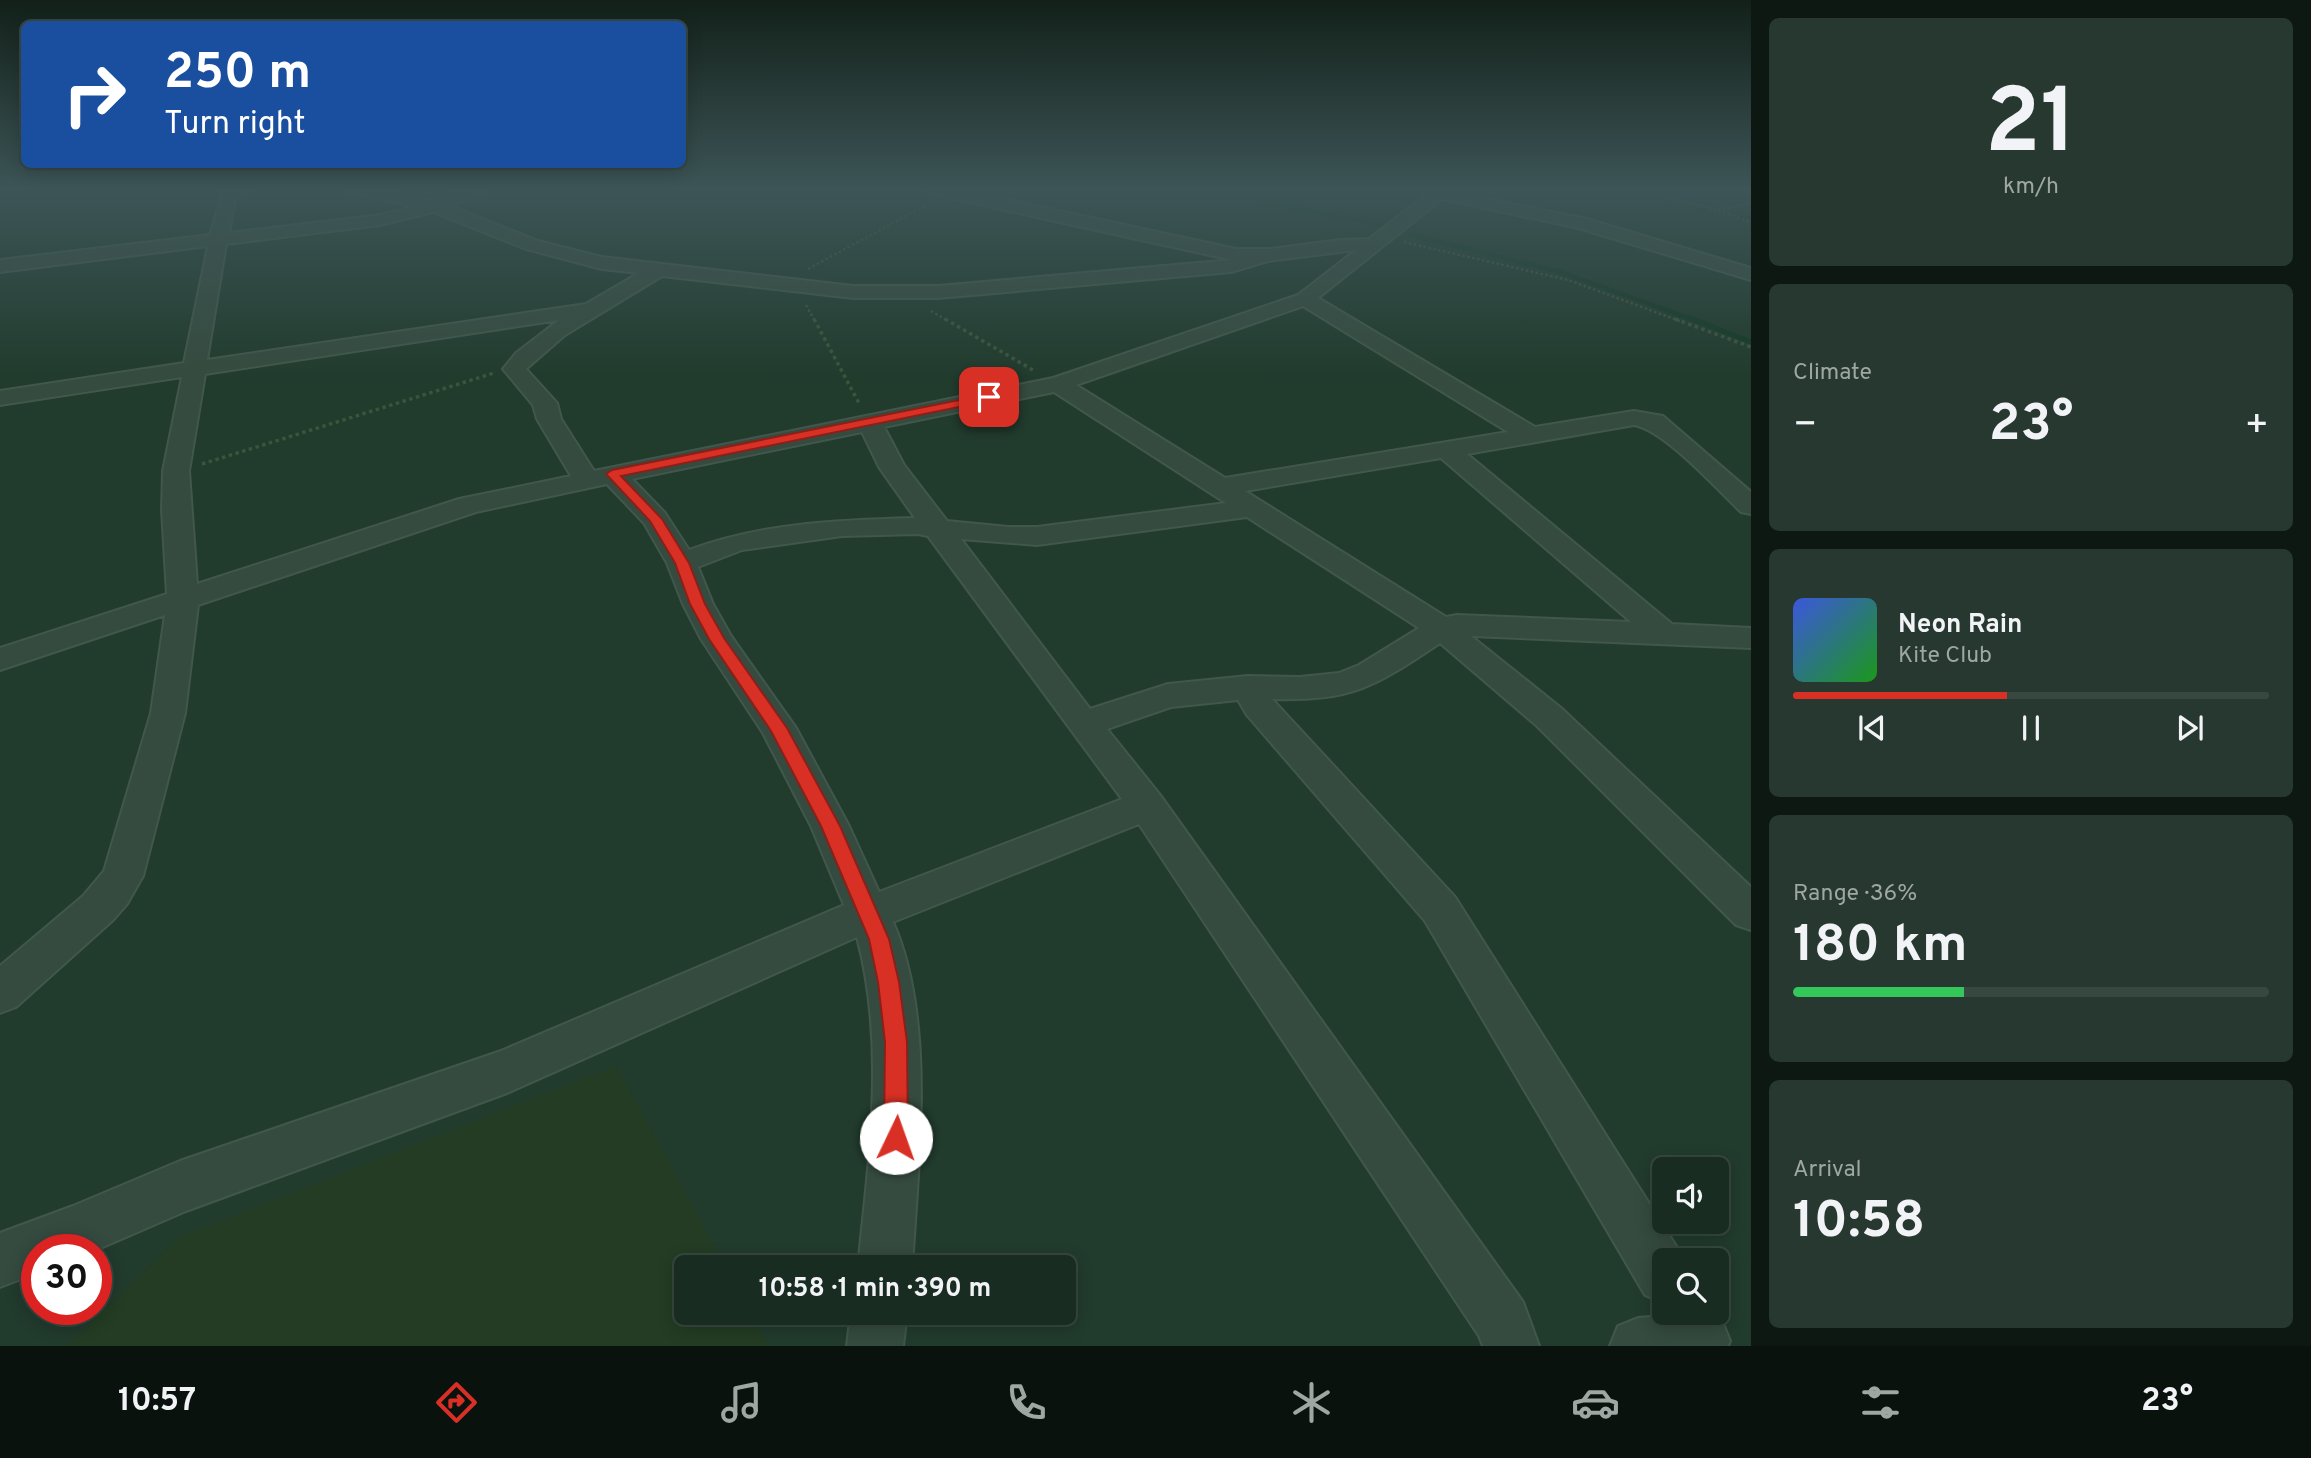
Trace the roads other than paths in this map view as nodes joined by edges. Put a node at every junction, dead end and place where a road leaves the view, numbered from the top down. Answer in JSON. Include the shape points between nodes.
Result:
{"nodes":[{"id":1,"x":127,"y":251,"type":"edge"},
{"id":2,"x":216,"y":251,"type":"edge"},
{"id":3,"x":553,"y":251,"type":"edge"},
{"id":4,"x":1218,"y":251,"type":"edge"},
{"id":5,"x":1303,"y":251,"type":"edge"},
{"id":6,"x":1368,"y":251,"type":"edge"},
{"id":7,"x":1674,"y":251,"type":"edge"},
{"id":8,"x":1261,"y":257,"type":"junction"},
{"id":9,"x":0,"y":266,"type":"edge"},
{"id":10,"x":657,"y":271,"type":"junction"},
{"id":11,"x":1751,"y":274,"type":"edge"},
{"id":12,"x":1305,"y":299,"type":"junction"},
{"id":13,"x":591,"y":309,"type":"junction"},
{"id":14,"x":194,"y":369,"type":"junction"},
{"id":15,"x":1058,"y":384,"type":"junction"},
{"id":16,"x":0,"y":398,"type":"edge"},
{"id":17,"x":869,"y":421,"type":"junction"},
{"id":18,"x":1531,"y":435,"type":"junction"},
{"id":19,"x":1447,"y":450,"type":"junction"},
{"id":20,"x":599,"y":477,"type":"junction"},
{"id":21,"x":1221,"y":487,"type":"junction"},
{"id":22,"x":1751,"y":506,"type":"edge"},
{"id":23,"x":1252,"y":508,"type":"junction"},
{"id":24,"x":938,"y":528,"type":"junction"},
{"id":25,"x":682,"y":563,"type":"junction"},
{"id":26,"x":183,"y":598,"type":"junction"},
{"id":27,"x":1441,"y":628,"type":"junction"},
{"id":28,"x":1666,"y":636,"type":"junction"},
{"id":29,"x":1751,"y":638,"type":"edge"},
{"id":30,"x":0,"y":659,"type":"edge"},
{"id":31,"x":1248,"y":687,"type":"junction"},
{"id":32,"x":1083,"y":724,"type":"junction"},
{"id":33,"x":1147,"y":804,"type":"junction"},
{"id":34,"x":1751,"y":913,"type":"edge"},
{"id":35,"x":867,"y":914,"type":"junction"},
{"id":36,"x":0,"y":993,"type":"edge"},
{"id":37,"x":886,"y":1255,"type":"edge"},
{"id":38,"x":1652,"y":1256,"type":"edge"},
{"id":39,"x":0,"y":1260,"type":"edge"},
{"id":40,"x":877,"y":1325,"type":"edge"},
{"id":41,"x":1697,"y":1333,"type":"edge"},
{"id":42,"x":875,"y":1346,"type":"edge"},
{"id":43,"x":1511,"y":1346,"type":"edge"},
{"id":44,"x":1637,"y":1346,"type":"edge"}],
"edges":[{"from":1,"to":9,"type":"street"},
{"from":2,"to":14,"type":"street"},
{"from":3,"to":10,"type":"street"},
{"from":4,"to":8,"type":"street"},
{"from":5,"to":8,"type":"street"},
{"from":6,"to":12,"type":"street"},
{"from":7,"to":11,"type":"street"},
{"from":8,"to":10,"type":"street","via":[[1231,266],[1159,274],[906,293]]},
{"from":10,"to":13,"type":"street"},
{"from":12,"to":15,"type":"street"},
{"from":12,"to":18,"type":"street"},
{"from":13,"to":14,"type":"street"},
{"from":13,"to":20,"type":"street","via":[[530,351],[514,369]]},
{"from":14,"to":16,"type":"street"},
{"from":14,"to":26,"type":"street","via":[[176,471]]},
{"from":15,"to":17,"type":"street"},
{"from":15,"to":21,"type":"street"},
{"from":17,"to":20,"type":"street"},
{"from":17,"to":24,"type":"street","via":[[892,467]]},
{"from":18,"to":19,"type":"street"},
{"from":18,"to":22,"type":"street","via":[[1634,418],[1654,421]]},
{"from":19,"to":21,"type":"street"},
{"from":19,"to":28,"type":"street"},
{"from":20,"to":25,"type":"street","via":[[655,519]]},
{"from":20,"to":26,"type":"street","via":[[469,505]]},
{"from":21,"to":23,"type":"street"},
{"from":23,"to":24,"type":"street","via":[[1037,536]]},
{"from":23,"to":27,"type":"street"},
{"from":24,"to":25,"type":"street","via":[[842,528],[736,542]]},
{"from":24,"to":32,"type":"street"},
{"from":25,"to":35,"type":"street","via":[[717,639],[778,728],[830,826]]},
{"from":26,"to":30,"type":"street"},
{"from":26,"to":36,"type":"street","via":[[168,713],[123,876],[98,908]]},
{"from":27,"to":28,"type":"street","via":[[1457,625]]},
{"from":27,"to":31,"type":"street","via":[[1371,673],[1344,684]]},
{"from":27,"to":34,"type":"street","via":[[1549,717]]},
{"from":28,"to":29,"type":"street"},
{"from":31,"to":32,"type":"street","via":[[1168,696]]},
{"from":31,"to":38,"type":"street","via":[[1259,707],[1440,909]]},
{"from":32,"to":33,"type":"street"},
{"from":33,"to":35,"type":"street"},
{"from":33,"to":43,"type":"street","via":[[1503,1322]]},
{"from":35,"to":37,"type":"street","via":[[879,939],[896,1042],[897,1115]]},
{"from":35,"to":39,"type":"street","via":[[508,1070],[180,1187]]},
{"from":40,"to":42,"type":"street"},
{"from":41,"to":44,"type":"street"}]}
